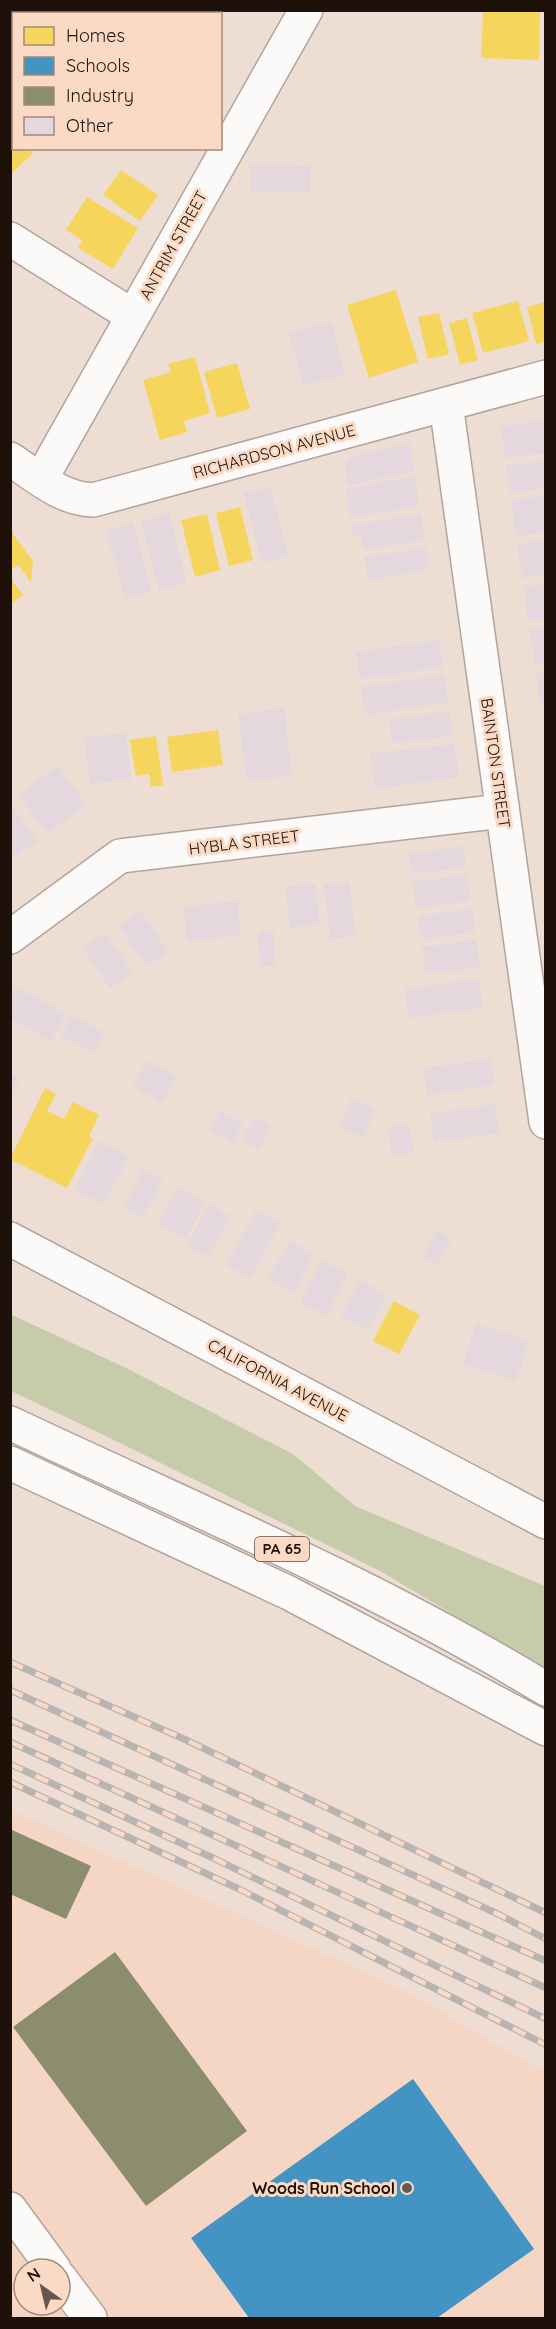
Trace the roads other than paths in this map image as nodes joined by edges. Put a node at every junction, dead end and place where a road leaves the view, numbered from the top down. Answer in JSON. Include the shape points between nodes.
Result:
{"nodes":[{"id":1,"x":306,"y":10,"type":"edge"},
{"id":2,"x":10,"y":239,"type":"edge"},
{"id":3,"x":133,"y":316,"type":"junction"},
{"id":4,"x":546,"y":378,"type":"edge"},
{"id":5,"x":446,"y":404,"type":"junction"},
{"id":6,"x":10,"y":459,"type":"edge"},
{"id":7,"x":41,"y":479,"type":"junction"},
{"id":8,"x":502,"y":811,"type":"junction"},
{"id":9,"x":10,"y":937,"type":"edge"},
{"id":10,"x":546,"y":1122,"type":"edge"},
{"id":11,"x":10,"y":1239,"type":"edge"},
{"id":12,"x":10,"y":1423,"type":"edge"},
{"id":13,"x":10,"y":1463,"type":"edge"},
{"id":14,"x":546,"y":1522,"type":"edge"},
{"id":15,"x":546,"y":1689,"type":"edge"},
{"id":16,"x":546,"y":1729,"type":"edge"},
{"id":17,"x":10,"y":2209,"type":"edge"},
{"id":18,"x":45,"y":2257,"type":"edge"},
{"id":19,"x":72,"y":2297,"type":"edge"},
{"id":20,"x":84,"y":2316,"type":"edge"}],
"edges":[{"from":1,"to":3,"type":"main road","name":"ANTRIM STREET"},
{"from":2,"to":3,"type":"main road"},
{"from":3,"to":7,"type":"main road","name":"ANTRIM STREET"},
{"from":4,"to":5,"type":"main road","name":"RICHARDSON AVENUE"},
{"from":5,"to":7,"type":"main road","name":"RICHARDSON AVENUE","via":[[93,500],[65,495]]},
{"from":5,"to":8,"type":"main road","name":"BAINTON STREET"},
{"from":6,"to":7,"type":"main road","name":"RICHARDSON AVENUE"},
{"from":8,"to":9,"type":"main road","name":"HYBLA STREET","via":[[120,856]]},
{"from":8,"to":10,"type":"main road","name":"BAINTON STREET"},
{"from":11,"to":14,"type":"main road","name":"CALIFORNIA AVENUE"},
{"from":12,"to":15,"type":"main road","number":"PA 65","via":[[303,1559]]},
{"from":13,"to":16,"type":"main road","number":"PA 65","via":[[289,1593]]},
{"from":17,"to":18,"type":"main road"},
{"from":19,"to":20,"type":"main road"}]}
